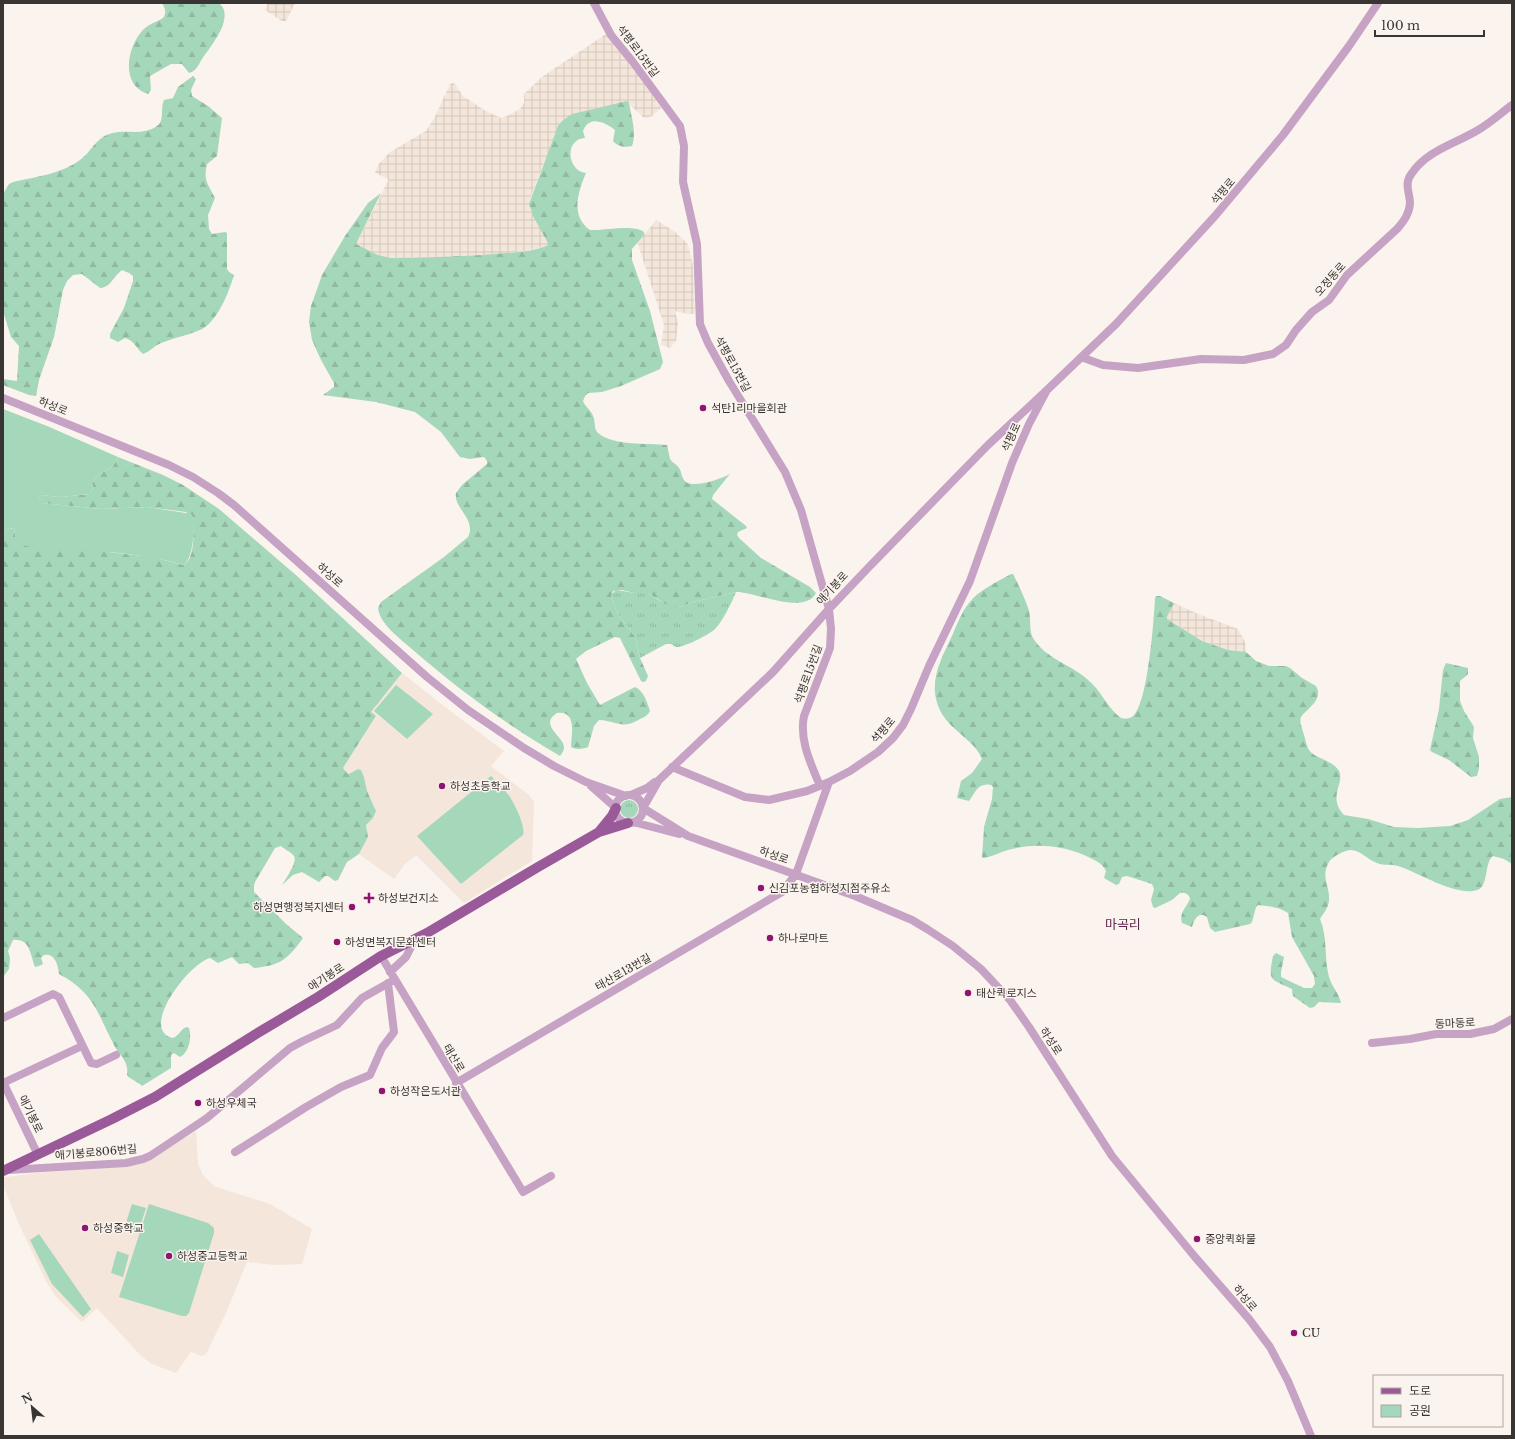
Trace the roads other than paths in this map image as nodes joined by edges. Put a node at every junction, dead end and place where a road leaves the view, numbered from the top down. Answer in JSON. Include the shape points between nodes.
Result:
{"nodes":[{"id":1,"x":594,"y":3,"type":"edge"},
{"id":2,"x":1378,"y":3,"type":"edge"},
{"id":3,"x":1512,"y":105,"type":"edge"},
{"id":4,"x":1082,"y":357,"type":"junction"},
{"id":5,"x":1047,"y":390,"type":"junction"},
{"id":6,"x":3,"y":398,"type":"edge"},
{"id":7,"x":829,"y":609,"type":"junction"},
{"id":8,"x":672,"y":767,"type":"junction"},
{"id":9,"x":659,"y":780,"type":"junction"},
{"id":10,"x":586,"y":782,"type":"junction"},
{"id":11,"x":829,"y":782,"type":"junction"},
{"id":12,"x":820,"y":786,"type":"junction"},
{"id":13,"x":629,"y":796,"type":"junction"},
{"id":14,"x":616,"y":808,"type":"junction"},
{"id":15,"x":643,"y":808,"type":"junction"},
{"id":16,"x":630,"y":822,"type":"junction"},
{"id":17,"x":599,"y":832,"type":"junction"},
{"id":18,"x":688,"y":836,"type":"junction"},
{"id":19,"x":796,"y":874,"type":"junction"},
{"id":20,"x":415,"y":939,"type":"junction"},
{"id":21,"x":380,"y":956,"type":"junction"},
{"id":22,"x":390,"y":972,"type":"junction"},
{"id":23,"x":391,"y":982,"type":"junction"},
{"id":24,"x":3,"y":1018,"type":"edge"},
{"id":25,"x":1512,"y":1019,"type":"edge"},
{"id":26,"x":1372,"y":1043,"type":"dead end"},
{"id":27,"x":82,"y":1046,"type":"junction"},
{"id":28,"x":116,"y":1055,"type":"dead end"},
{"id":29,"x":3,"y":1082,"type":"edge"},
{"id":30,"x":456,"y":1083,"type":"junction"},
{"id":31,"x":235,"y":1152,"type":"dead end"},
{"id":32,"x":38,"y":1155,"type":"junction"},
{"id":33,"x":4,"y":1171,"type":"edge"},
{"id":34,"x":551,"y":1176,"type":"dead end"},
{"id":35,"x":1311,"y":1436,"type":"edge"}],
"edges":[{"from":1,"to":7,"type":"street","name":"석평로15번길","via":[[611,35],[680,126],[684,146],[683,182],[697,244],[700,324],[729,381],[785,472],[801,510]]},
{"from":2,"to":4,"type":"street","name":"석평로","via":[[1296,117],[1246,181],[1116,324]]},
{"from":3,"to":4,"type":"street","name":"오정동로","via":[[1479,130],[1431,154],[1420,163],[1408,179],[1410,202],[1404,221],[1347,275],[1329,300],[1303,321],[1281,350],[1267,356],[1244,360],[1201,359],[1138,368],[1103,365]]},
{"from":4,"to":5,"type":"street","name":"석평로"},
{"from":5,"to":7,"type":"street","name":"애기봉로","via":[[984,449]]},
{"from":5,"to":11,"type":"street","name":"석평로","via":[[1012,463],[970,581],[902,725],[878,752]]},
{"from":6,"to":10,"type":"street","name":"하성로","via":[[169,465],[218,493],[468,710],[524,748]]},
{"from":7,"to":8,"type":"street","name":"애기봉로","via":[[773,672]]},
{"from":7,"to":12,"type":"street","name":"석평로15번길","via":[[832,629],[830,648],[802,727],[803,739]]},
{"from":8,"to":9,"type":"street","name":"애기봉로"},
{"from":8,"to":12,"type":"street","name":"석평로","via":[[758,800],[782,798]]},
{"from":9,"to":13,"type":"street"},
{"from":9,"to":15,"type":"street","name":"애기봉로"},
{"from":10,"to":13,"type":"street","name":"하성로"},
{"from":10,"to":14,"type":"street"},
{"from":11,"to":12,"type":"street","name":"석평로"},
{"from":11,"to":19,"type":"street","name":"태산로13번길"},
{"from":13,"to":14,"type":"street","via":[[619,800]]},
{"from":13,"to":15,"type":"street","via":[[639,800]]},
{"from":14,"to":16,"type":"street","via":[[620,819]]},
{"from":14,"to":17,"type":"main road"},
{"from":15,"to":16,"type":"street","via":[[640,817]]},
{"from":15,"to":18,"type":"street","name":"하성로"},
{"from":16,"to":17,"type":"main road","name":"애기봉로"},
{"from":16,"to":18,"type":"street"},
{"from":17,"to":20,"type":"main road","name":"애기봉로"},
{"from":18,"to":19,"type":"street","name":"하성로"},
{"from":19,"to":30,"type":"street","name":"태산로13번길","via":[[782,892]]},
{"from":19,"to":35,"type":"street","name":"하성로","via":[[912,920],[953,946],[996,984],[1030,1027],[1112,1156],[1270,1347],[1288,1381]]},
{"from":20,"to":21,"type":"main road","name":"애기봉로"},
{"from":20,"to":22,"type":"street","via":[[406,957]]},
{"from":21,"to":22,"type":"street","name":"태산로"},
{"from":21,"to":32,"type":"main road","name":"애기봉로","via":[[155,1097]]},
{"from":22,"to":23,"type":"street","name":"태산로"},
{"from":23,"to":30,"type":"street","name":"태산로"},
{"from":23,"to":31,"type":"street","name":"태산로","via":[[394,1032],[382,1048],[370,1075],[341,1087]]},
{"from":23,"to":33,"type":"street","name":"애기봉로806번길","via":[[362,998],[337,1025],[290,1048],[207,1118],[150,1156],[126,1163]]},
{"from":24,"to":27,"type":"street","via":[[53,994],[59,997]]},
{"from":25,"to":26,"type":"street","name":"동마동로","via":[[1494,1029],[1470,1034],[1436,1034]]},
{"from":27,"to":28,"type":"street","via":[[94,1064]]},
{"from":27,"to":29,"type":"street"},
{"from":29,"to":32,"type":"street","name":"애기봉로"},
{"from":30,"to":34,"type":"street","name":"태산로","via":[[523,1192]]},
{"from":32,"to":33,"type":"main road","name":"애기봉로"}]}
